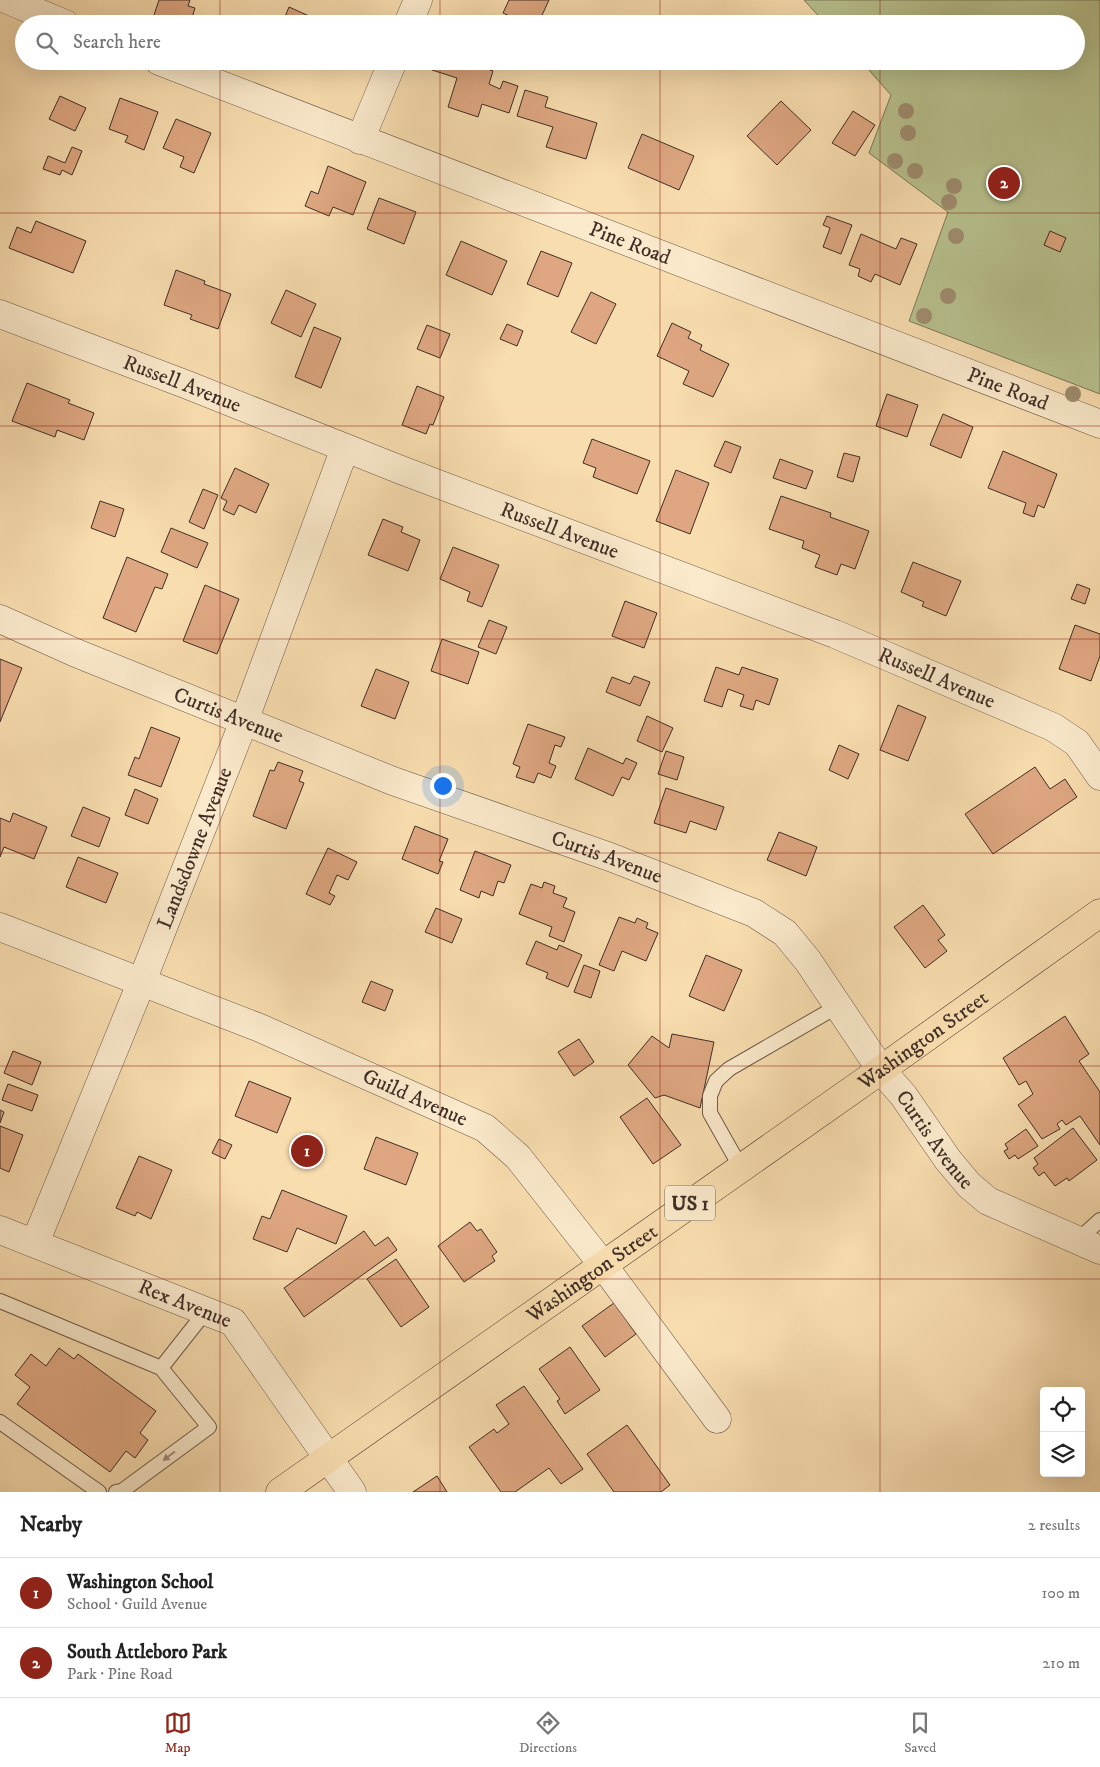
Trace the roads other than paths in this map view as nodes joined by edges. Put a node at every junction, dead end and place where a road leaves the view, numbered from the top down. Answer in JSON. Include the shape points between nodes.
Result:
{"nodes":[{"id":1,"x":8,"y":0,"type":"edge"},
{"id":2,"x":418,"y":0,"type":"edge"},
{"id":3,"x":44,"y":15,"type":"edge"},
{"id":4,"x":412,"y":15,"type":"edge"},
{"id":5,"x":182,"y":70,"type":"edge"},
{"id":6,"x":389,"y":70,"type":"edge"},
{"id":7,"x":360,"y":140,"type":"junction"},
{"id":8,"x":0,"y":314,"type":"edge"},
{"id":9,"x":1100,"y":424,"type":"edge"},
{"id":10,"x":345,"y":448,"type":"junction"},
{"id":11,"x":0,"y":619,"type":"edge"},
{"id":12,"x":244,"y":721,"type":"junction"},
{"id":13,"x":1100,"y":776,"type":"edge"},
{"id":14,"x":1100,"y":913,"type":"edge"},
{"id":15,"x":0,"y":927,"type":"edge"},
{"id":16,"x":142,"y":981,"type":"junction"},
{"id":17,"x":838,"y":1006,"type":"junction"},
{"id":18,"x":881,"y":1070,"type":"junction"},
{"id":19,"x":741,"y":1168,"type":"junction"},
{"id":20,"x":1100,"y":1220,"type":"edge"},
{"id":21,"x":0,"y":1230,"type":"edge"},
{"id":22,"x":35,"y":1243,"type":"junction"},
{"id":23,"x":1089,"y":1245,"type":"edge"},
{"id":24,"x":603,"y":1265,"type":"junction"},
{"id":25,"x":0,"y":1302,"type":"edge"},
{"id":26,"x":206,"y":1312,"type":"junction"},
{"id":27,"x":161,"y":1368,"type":"junction"},
{"id":28,"x":717,"y":1419,"type":"dead end"},
{"id":29,"x":0,"y":1422,"type":"edge"},
{"id":30,"x":328,"y":1458,"type":"junction"},
{"id":31,"x":99,"y":1492,"type":"edge"},
{"id":32,"x":120,"y":1492,"type":"edge"},
{"id":33,"x":280,"y":1492,"type":"edge"},
{"id":34,"x":352,"y":1492,"type":"edge"}],
"edges":[{"from":1,"to":3,"type":"street"},
{"from":2,"to":4,"type":"street"},
{"from":5,"to":7,"type":"street","name":"Pine Road"},
{"from":6,"to":7,"type":"street"},
{"from":7,"to":9,"type":"street","name":"Pine Road"},
{"from":8,"to":10,"type":"street","name":"Russell Avenue"},
{"from":10,"to":12,"type":"street","name":"Landsdowne Avenue"},
{"from":10,"to":13,"type":"street","name":"Russell Avenue","via":[[835,634],[1053,727],[1077,743]]},
{"from":11,"to":12,"type":"street","name":"Curtis Avenue"},
{"from":12,"to":16,"type":"street","name":"Landsdowne Avenue"},
{"from":12,"to":17,"type":"street","name":"Curtis Avenue","via":[[393,781],[610,857],[754,913],[785,933]]},
{"from":14,"to":18,"type":"main road","name":"Washington Street","number":"US 1"},
{"from":15,"to":16,"type":"street","name":"Guild Avenue"},
{"from":16,"to":22,"type":"street","name":"Landsdowne Avenue"},
{"from":16,"to":24,"type":"street","name":"Guild Avenue","via":[[260,1028],[485,1128],[518,1157]]},
{"from":17,"to":18,"type":"street","name":"Curtis Avenue"},
{"from":17,"to":19,"type":"lane","via":[[728,1069],[716,1081],[710,1096],[710,1113]]},
{"from":18,"to":19,"type":"main road","name":"Washington Street","number":"US 1"},
{"from":18,"to":23,"type":"street","name":"Curtis Avenue","via":[[904,1096],[948,1160],[988,1201]]},
{"from":19,"to":24,"type":"main road","name":"Washington Street","number":"US 1"},
{"from":20,"to":23,"type":"lane"},
{"from":21,"to":22,"type":"street","name":"Rex Avenue"},
{"from":22,"to":26,"type":"street","name":"Rex Avenue"},
{"from":24,"to":28,"type":"street","name":"Guild Avenue"},
{"from":24,"to":30,"type":"main road","name":"Washington Street","number":"US 1"},
{"from":25,"to":27,"type":"lane"},
{"from":26,"to":27,"type":"lane"},
{"from":26,"to":30,"type":"street","name":"Rex Avenue","via":[[233,1322]]},
{"from":27,"to":32,"type":"lane","one_way":true,"via":[[209,1427]]},
{"from":29,"to":31,"type":"lane"},
{"from":30,"to":33,"type":"main road","name":"Washington Street","number":"US 1"},
{"from":30,"to":34,"type":"street","name":"Rex Avenue"}]}
